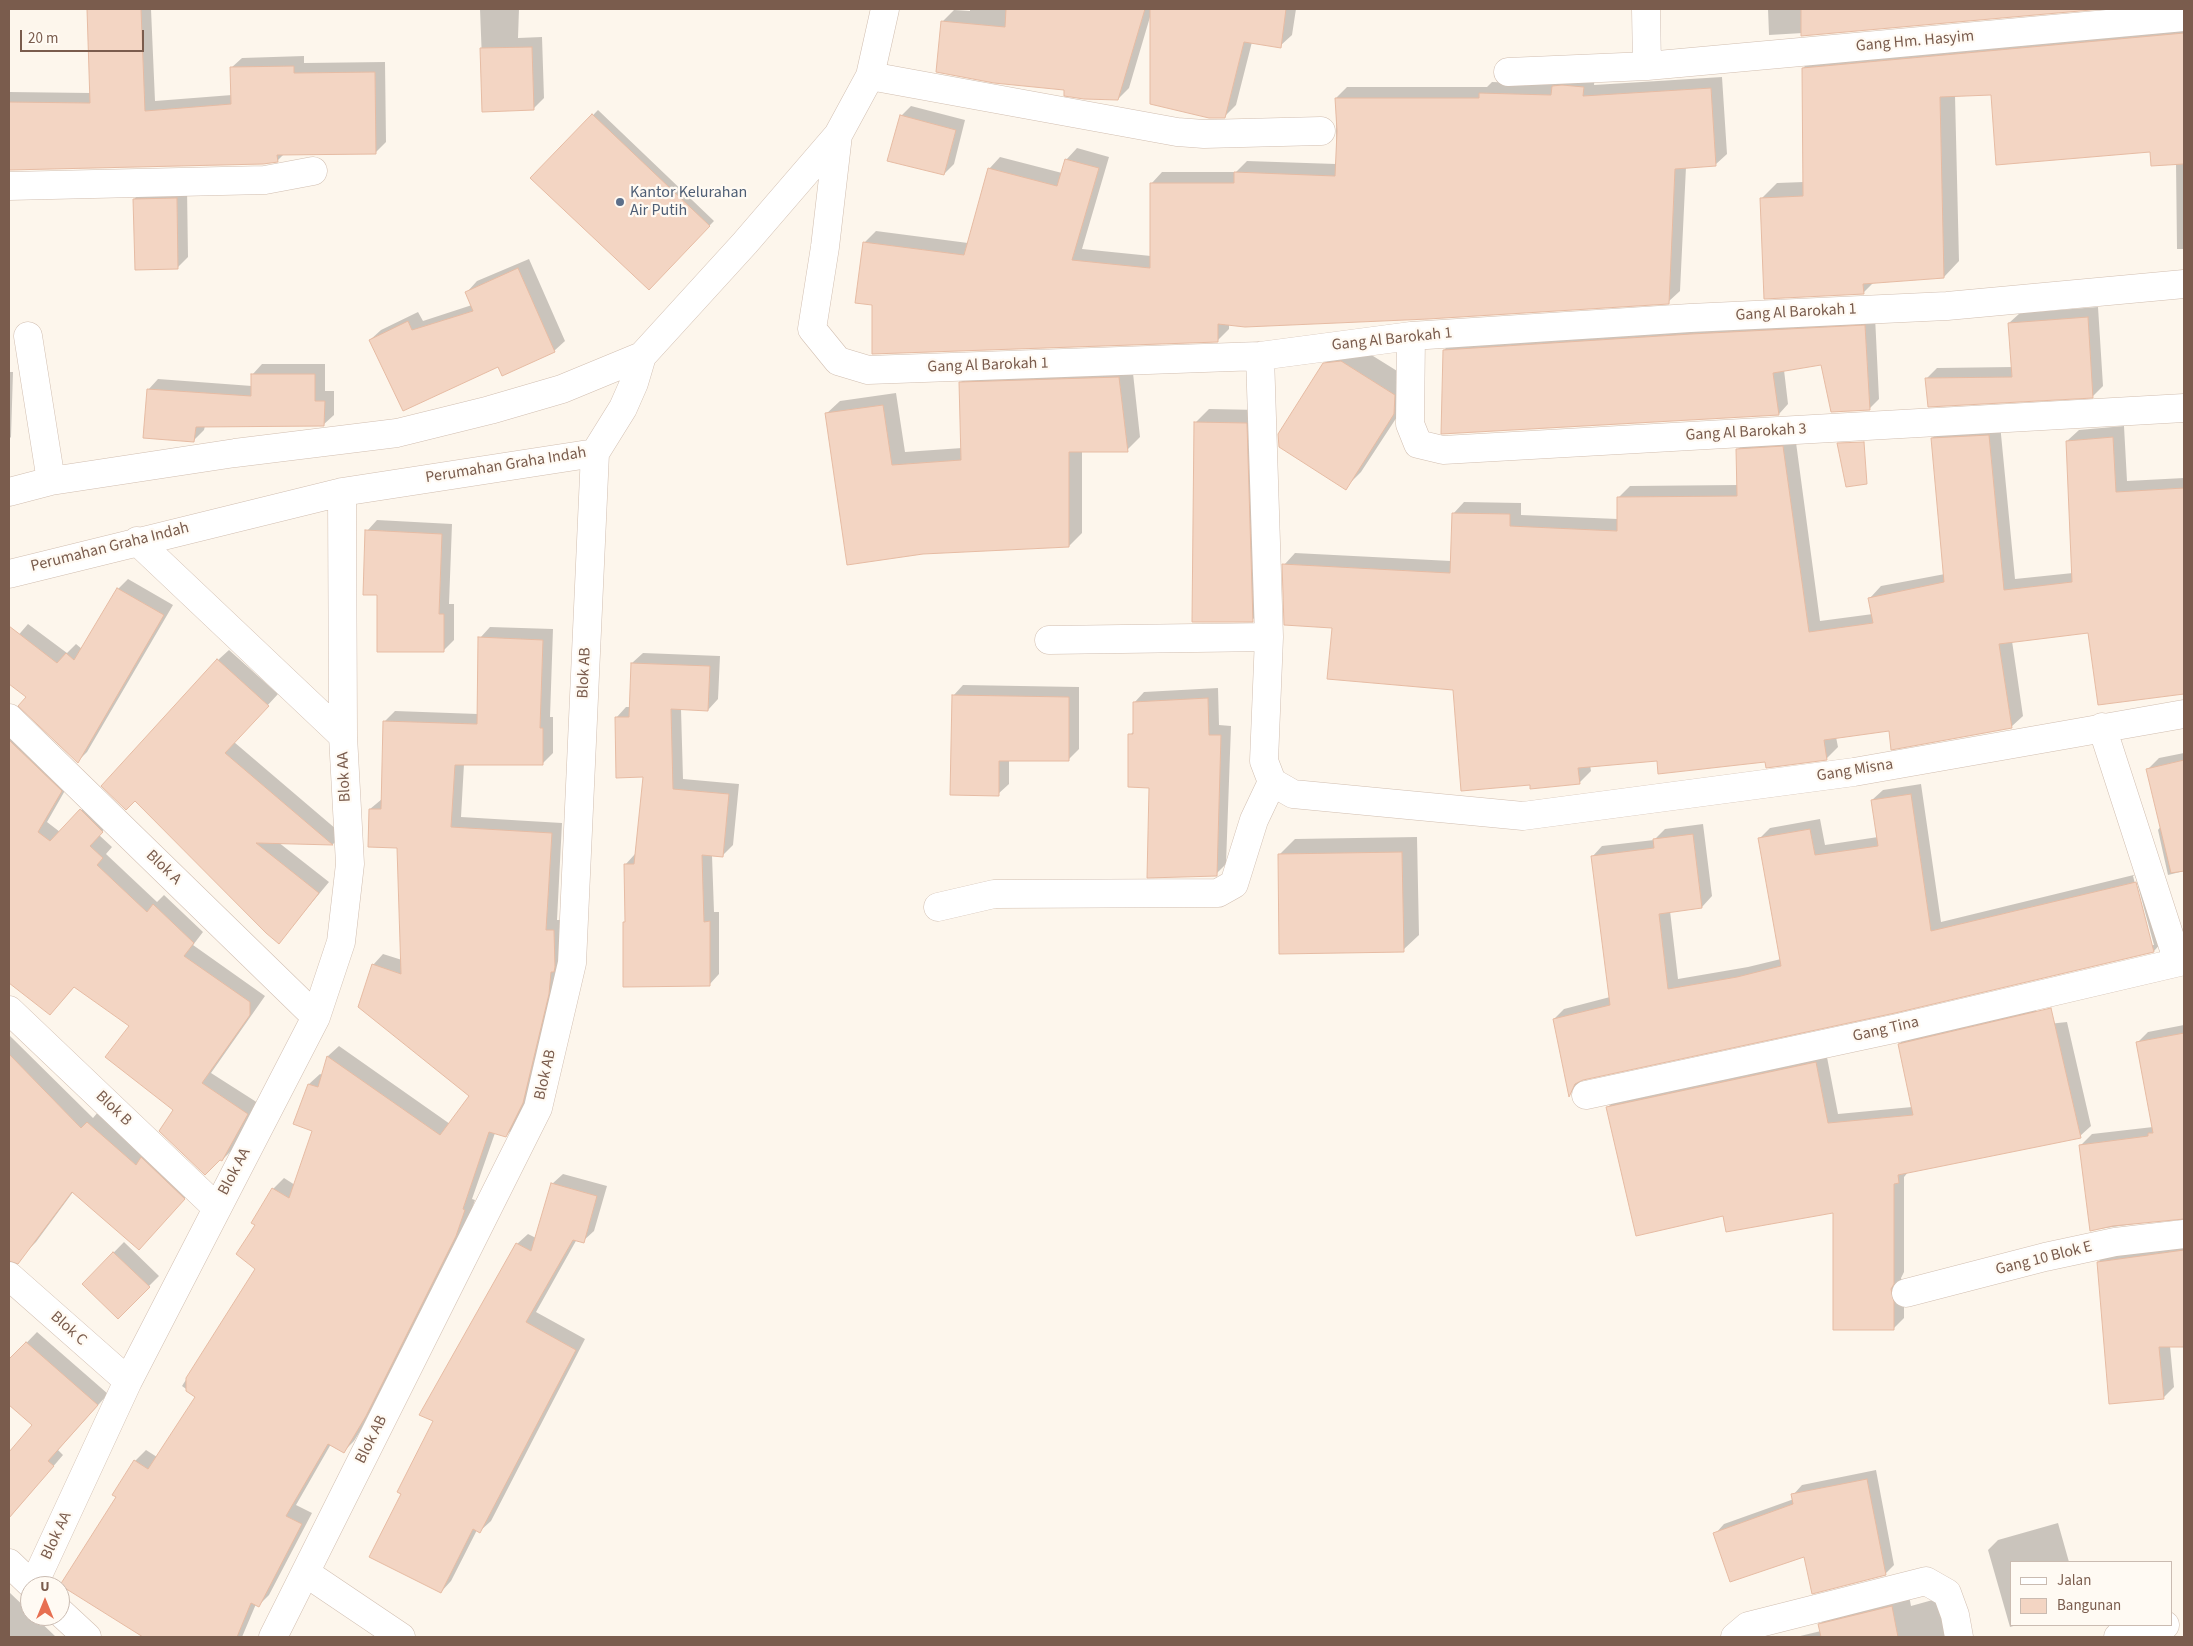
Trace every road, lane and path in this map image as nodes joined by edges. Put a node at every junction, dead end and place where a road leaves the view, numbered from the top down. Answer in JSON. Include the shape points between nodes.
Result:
{"nodes":[{"id":1,"x":885,"y":9,"type":"edge"},
{"id":2,"x":1646,"y":9,"type":"edge"},
{"id":3,"x":2184,"y":17,"type":"edge"},
{"id":4,"x":1647,"y":66,"type":"junction"},
{"id":5,"x":1508,"y":72,"type":"dead end"},
{"id":6,"x":870,"y":76,"type":"junction"},
{"id":7,"x":1321,"y":131,"type":"dead end"},
{"id":8,"x":838,"y":135,"type":"junction"},
{"id":9,"x":313,"y":171,"type":"dead end"},
{"id":10,"x":9,"y":186,"type":"edge"},
{"id":11,"x":2184,"y":284,"type":"edge"},
{"id":12,"x":28,"y":336,"type":"dead end"},
{"id":13,"x":1411,"y":336,"type":"junction"},
{"id":14,"x":642,"y":356,"type":"junction"},
{"id":15,"x":1260,"y":356,"type":"junction"},
{"id":16,"x":2184,"y":408,"type":"edge"},
{"id":17,"x":595,"y":452,"type":"junction"},
{"id":18,"x":50,"y":481,"type":"junction"},
{"id":19,"x":9,"y":492,"type":"edge"},
{"id":20,"x":342,"y":492,"type":"junction"},
{"id":21,"x":137,"y":541,"type":"junction"},
{"id":22,"x":9,"y":574,"type":"edge"},
{"id":23,"x":1269,"y":638,"type":"junction"},
{"id":24,"x":1049,"y":640,"type":"dead end"},
{"id":25,"x":2184,"y":714,"type":"edge"},
{"id":26,"x":9,"y":718,"type":"edge"},
{"id":27,"x":2102,"y":727,"type":"junction"},
{"id":28,"x":343,"y":736,"type":"junction"},
{"id":29,"x":1272,"y":782,"type":"junction"},
{"id":30,"x":938,"y":907,"type":"dead end"},
{"id":31,"x":2181,"y":961,"type":"edge"},
{"id":32,"x":9,"y":1010,"type":"edge"},
{"id":33,"x":316,"y":1017,"type":"junction"},
{"id":34,"x":1586,"y":1095,"type":"dead end"},
{"id":35,"x":217,"y":1208,"type":"junction"},
{"id":36,"x":2184,"y":1234,"type":"edge"},
{"id":37,"x":9,"y":1276,"type":"edge"},
{"id":38,"x":1906,"y":1293,"type":"dead end"},
{"id":39,"x":128,"y":1382,"type":"junction"},
{"id":40,"x":9,"y":1563,"type":"edge"},
{"id":41,"x":306,"y":1573,"type":"junction"},
{"id":42,"x":23,"y":1576,"type":"edge"},
{"id":43,"x":38,"y":1576,"type":"edge"},
{"id":44,"x":70,"y":1621,"type":"edge"},
{"id":45,"x":2161,"y":1626,"type":"edge"},
{"id":46,"x":87,"y":1637,"type":"edge"},
{"id":47,"x":273,"y":1637,"type":"edge"},
{"id":48,"x":401,"y":1637,"type":"edge"},
{"id":49,"x":1735,"y":1637,"type":"edge"},
{"id":50,"x":1959,"y":1637,"type":"edge"},
{"id":51,"x":2118,"y":1637,"type":"edge"}],
"edges":[{"from":1,"to":6,"type":"street","name":"Perumahan Graha Indah"},
{"from":2,"to":4,"type":"street"},
{"from":3,"to":4,"type":"street","name":"Gang Hm. Hasyim"},
{"from":4,"to":5,"type":"street","name":"Gang Hm. Hasyim"},
{"from":6,"to":7,"type":"street","via":[[1177,132]]},
{"from":6,"to":8,"type":"street","name":"Perumahan Graha Indah"},
{"from":8,"to":14,"type":"street","name":"Perumahan Graha Indah","via":[[745,244]]},
{"from":8,"to":15,"type":"street","name":"Gang Al Barokah 1","via":[[812,330],[838,361],[868,370]]},
{"from":9,"to":10,"type":"street","via":[[265,180]]},
{"from":11,"to":13,"type":"street","name":"Gang Al Barokah 1","via":[[1947,306]]},
{"from":12,"to":18,"type":"street"},
{"from":13,"to":15,"type":"street","name":"Gang Al Barokah 1"},
{"from":13,"to":16,"type":"street","name":"Gang Al Barokah 3","via":[[1410,424],[1418,444],[1443,450]]},
{"from":14,"to":17,"type":"street","name":"Perumahan Graha Indah","via":[[623,408]]},
{"from":14,"to":18,"type":"street","via":[[562,389],[397,433],[235,452]]},
{"from":15,"to":23,"type":"street"},
{"from":17,"to":20,"type":"street","name":"Perumahan Graha Indah"},
{"from":17,"to":41,"type":"street","name":"Blok AB","via":[[572,963],[538,1108]]},
{"from":18,"to":19,"type":"street"},
{"from":20,"to":21,"type":"street","name":"Perumahan Graha Indah"},
{"from":20,"to":28,"type":"street","name":"Blok AA"},
{"from":21,"to":22,"type":"street","name":"Perumahan Graha Indah"},
{"from":21,"to":28,"type":"street","name":"Blok AA"},
{"from":23,"to":24,"type":"street"},
{"from":23,"to":29,"type":"street","via":[[1264,760]]},
{"from":25,"to":27,"type":"street","name":"Gang Misna"},
{"from":26,"to":33,"type":"street","name":"Blok A"},
{"from":27,"to":29,"type":"street","name":"Gang Misna","via":[[1854,772],[1523,816],[1293,794]]},
{"from":27,"to":31,"type":"street"},
{"from":28,"to":33,"type":"street","name":"Blok AA","via":[[350,864],[340,942]]},
{"from":29,"to":30,"type":"street","via":[[1254,820],[1234,884],[1218,893],[994,894]]},
{"from":31,"to":34,"type":"street","name":"Gang Tina","via":[[1898,1028]]},
{"from":32,"to":35,"type":"street","name":"Blok B"},
{"from":33,"to":35,"type":"street","name":"Blok AA"},
{"from":35,"to":39,"type":"street","name":"Blok AA"},
{"from":36,"to":38,"type":"street","name":"Gang 10 Blok E","via":[[2106,1244]]},
{"from":37,"to":39,"type":"street","name":"Blok C"},
{"from":39,"to":43,"type":"street","name":"Blok AA"},
{"from":40,"to":42,"type":"street"},
{"from":41,"to":47,"type":"street","name":"Blok AB"},
{"from":41,"to":48,"type":"street"},
{"from":44,"to":46,"type":"street"},
{"from":45,"to":51,"type":"street"},
{"from":49,"to":50,"type":"street","via":[[1748,1626],[1926,1581],[1947,1593],[1956,1614]]}]}
